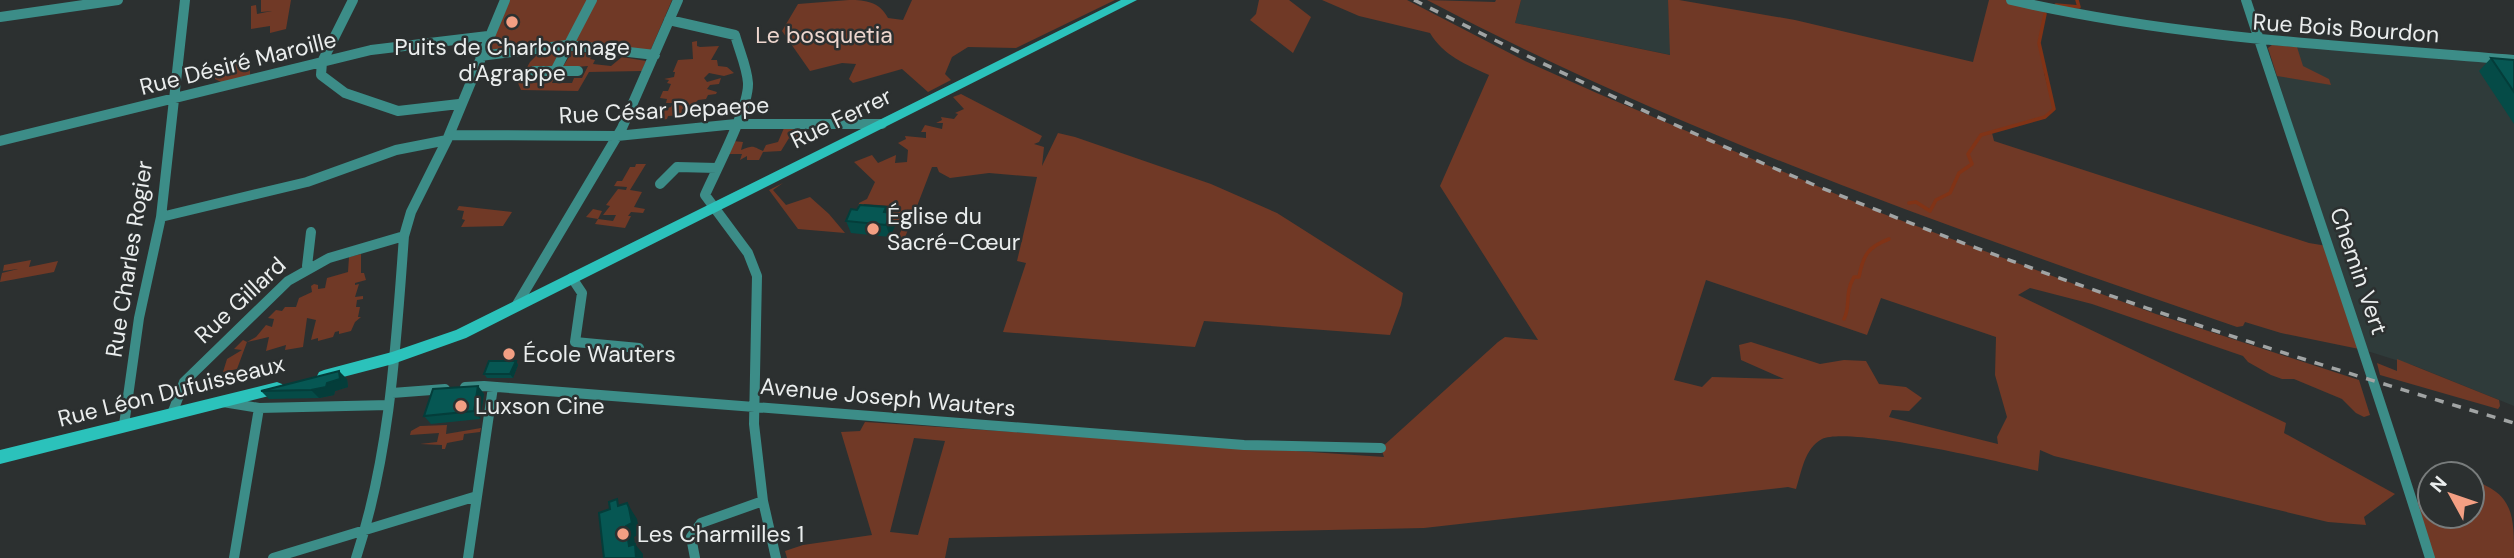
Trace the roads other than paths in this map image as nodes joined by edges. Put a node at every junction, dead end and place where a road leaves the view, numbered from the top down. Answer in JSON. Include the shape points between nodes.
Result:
{"nodes":[{"id":1,"x":118,"y":0,"type":"edge"},
{"id":2,"x":185,"y":0,"type":"edge"},
{"id":3,"x":353,"y":0,"type":"edge"},
{"id":4,"x":505,"y":0,"type":"edge"},
{"id":5,"x":592,"y":0,"type":"edge"},
{"id":6,"x":678,"y":0,"type":"edge"},
{"id":7,"x":1131,"y":0,"type":"edge"},
{"id":8,"x":2011,"y":0,"type":"edge"},
{"id":9,"x":2246,"y":0,"type":"edge"},
{"id":10,"x":0,"y":17,"type":"edge"},
{"id":11,"x":670,"y":20,"type":"junction"},
{"id":12,"x":488,"y":36,"type":"junction"},
{"id":13,"x":2260,"y":41,"type":"junction"},
{"id":14,"x":566,"y":45,"type":"junction"},
{"id":15,"x":655,"y":55,"type":"junction"},
{"id":16,"x":480,"y":56,"type":"junction"},
{"id":17,"x":2514,"y":60,"type":"edge"},
{"id":18,"x":322,"y":62,"type":"junction"},
{"id":19,"x":534,"y":71,"type":"dead end"},
{"id":20,"x":555,"y":71,"type":"junction"},
{"id":21,"x":578,"y":71,"type":"dead end"},
{"id":22,"x":174,"y":99,"type":"junction"},
{"id":23,"x":459,"y":104,"type":"junction"},
{"id":24,"x":736,"y":124,"type":"junction"},
{"id":25,"x":882,"y":124,"type":"junction"},
{"id":26,"x":617,"y":136,"type":"junction"},
{"id":27,"x":448,"y":138,"type":"junction"},
{"id":28,"x":0,"y":141,"type":"edge"},
{"id":29,"x":717,"y":168,"type":"junction"},
{"id":30,"x":660,"y":184,"type":"dead end"},
{"id":31,"x":715,"y":207,"type":"junction"},
{"id":32,"x":161,"y":217,"type":"junction"},
{"id":33,"x":311,"y":232,"type":"dead end"},
{"id":34,"x":404,"y":236,"type":"junction"},
{"id":35,"x":307,"y":266,"type":"junction"},
{"id":36,"x":572,"y":278,"type":"junction"},
{"id":37,"x":516,"y":306,"type":"junction"},
{"id":38,"x":639,"y":348,"type":"dead end"},
{"id":39,"x":393,"y":358,"type":"junction"},
{"id":40,"x":315,"y":378,"type":"edge"},
{"id":41,"x":288,"y":385,"type":"edge"},
{"id":42,"x":493,"y":387,"type":"junction"},
{"id":43,"x":391,"y":399,"type":"junction"},
{"id":44,"x":223,"y":402,"type":"junction"},
{"id":45,"x":259,"y":408,"type":"junction"},
{"id":46,"x":755,"y":408,"type":"junction"},
{"id":47,"x":172,"y":414,"type":"junction"},
{"id":48,"x":124,"y":425,"type":"junction"},
{"id":49,"x":1381,"y":448,"type":"dead end"},
{"id":50,"x":0,"y":457,"type":"edge"},
{"id":51,"x":477,"y":496,"type":"junction"},
{"id":52,"x":763,"y":501,"type":"junction"},
{"id":53,"x":366,"y":528,"type":"junction"},
{"id":54,"x":234,"y":558,"type":"edge"},
{"id":55,"x":273,"y":558,"type":"edge"},
{"id":56,"x":356,"y":558,"type":"edge"},
{"id":57,"x":468,"y":558,"type":"edge"},
{"id":58,"x":695,"y":558,"type":"edge"},
{"id":59,"x":776,"y":558,"type":"edge"},
{"id":60,"x":2430,"y":558,"type":"edge"}],
"edges":[{"from":1,"to":10,"type":"street"},
{"from":2,"to":22,"type":"street","name":"Rue Charles Rogier"},
{"from":3,"to":18,"type":"street"},
{"from":4,"to":12,"type":"street"},
{"from":5,"to":14,"type":"street"},
{"from":6,"to":11,"type":"street"},
{"from":7,"to":25,"type":"main road","name":"Rue Ferrer"},
{"from":8,"to":13,"type":"street","name":"Rue Bois Bourdon","via":[[2177,32]]},
{"from":9,"to":13,"type":"street","name":"Chemin Vert"},
{"from":11,"to":15,"type":"street"},
{"from":11,"to":24,"type":"street","via":[[735,35],[748,79]]},
{"from":12,"to":16,"type":"street"},
{"from":12,"to":18,"type":"street","name":"Rue Désiré Maroille","via":[[371,50]]},
{"from":13,"to":17,"type":"street","name":"Rue Bois Bourdon"},
{"from":13,"to":60,"type":"street","name":"Chemin Vert"},
{"from":14,"to":15,"type":"street"},
{"from":14,"to":16,"type":"street"},
{"from":14,"to":20,"type":"street"},
{"from":15,"to":26,"type":"street"},
{"from":16,"to":23,"type":"street"},
{"from":18,"to":22,"type":"street","name":"Rue Désiré Maroille"},
{"from":18,"to":23,"type":"street","via":[[321,75],[345,93],[398,111]]},
{"from":19,"to":20,"type":"street"},
{"from":20,"to":21,"type":"street"},
{"from":22,"to":28,"type":"street","name":"Rue Désiré Maroille"},
{"from":22,"to":32,"type":"street","name":"Rue Charles Rogier"},
{"from":23,"to":27,"type":"street"},
{"from":24,"to":25,"type":"street","name":"Rue César Depaepe"},
{"from":24,"to":26,"type":"street","name":"Rue César Depaepe"},
{"from":24,"to":29,"type":"street"},
{"from":25,"to":31,"type":"main road","name":"Rue Ferrer"},
{"from":26,"to":27,"type":"street","name":"Rue César Depaepe"},
{"from":26,"to":37,"type":"street"},
{"from":27,"to":32,"type":"street","name":"Rue César Depaepe","via":[[396,150],[307,182]]},
{"from":27,"to":34,"type":"street"},
{"from":29,"to":30,"type":"street","via":[[677,167]]},
{"from":29,"to":31,"type":"street","via":[[705,195]]},
{"from":31,"to":36,"type":"main road","name":"Rue Ferrer"},
{"from":31,"to":46,"type":"street","via":[[748,253],[757,276]]},
{"from":32,"to":48,"type":"street","name":"Rue Charles Rogier","via":[[139,318]]},
{"from":33,"to":35,"type":"street"},
{"from":34,"to":35,"type":"street","name":"Rue Gillard"},
{"from":34,"to":39,"type":"street"},
{"from":35,"to":47,"type":"street","name":"Rue Gillard","via":[[184,382]]},
{"from":36,"to":37,"type":"main road","name":"Rue Ferrer"},
{"from":36,"to":38,"type":"street","via":[[583,293],[575,342]]},
{"from":37,"to":39,"type":"main road","name":"Rue Ferrer","via":[[444,341]]},
{"from":39,"to":40,"type":"main road","name":"Rue Léon Dufuisseaux"},
{"from":39,"to":43,"type":"street"},
{"from":41,"to":44,"type":"main road","name":"Rue Léon Dufuisseaux"},
{"from":42,"to":43,"type":"street","name":"Avenue Joseph Wauters"},
{"from":42,"to":46,"type":"street","name":"Avenue Joseph Wauters"},
{"from":42,"to":51,"type":"street"},
{"from":43,"to":45,"type":"street","name":"Avenue Joseph Wauters","via":[[343,408]]},
{"from":43,"to":53,"type":"street"},
{"from":44,"to":45,"type":"street","name":"Avenue Joseph Wauters"},
{"from":44,"to":47,"type":"main road","name":"Rue Léon Dufuisseaux"},
{"from":45,"to":54,"type":"street"},
{"from":46,"to":49,"type":"street","name":"Avenue Joseph Wauters","via":[[1244,445]]},
{"from":46,"to":52,"type":"street"},
{"from":47,"to":48,"type":"main road","name":"Rue Léon Dufuisseaux"},
{"from":48,"to":50,"type":"main road","name":"Rue Léon Dufuisseaux"},
{"from":51,"to":53,"type":"street"},
{"from":51,"to":57,"type":"street"},
{"from":52,"to":58,"type":"street","via":[[701,523],[691,537]]},
{"from":52,"to":59,"type":"street"},
{"from":53,"to":55,"type":"street"},
{"from":53,"to":56,"type":"street"}]}
